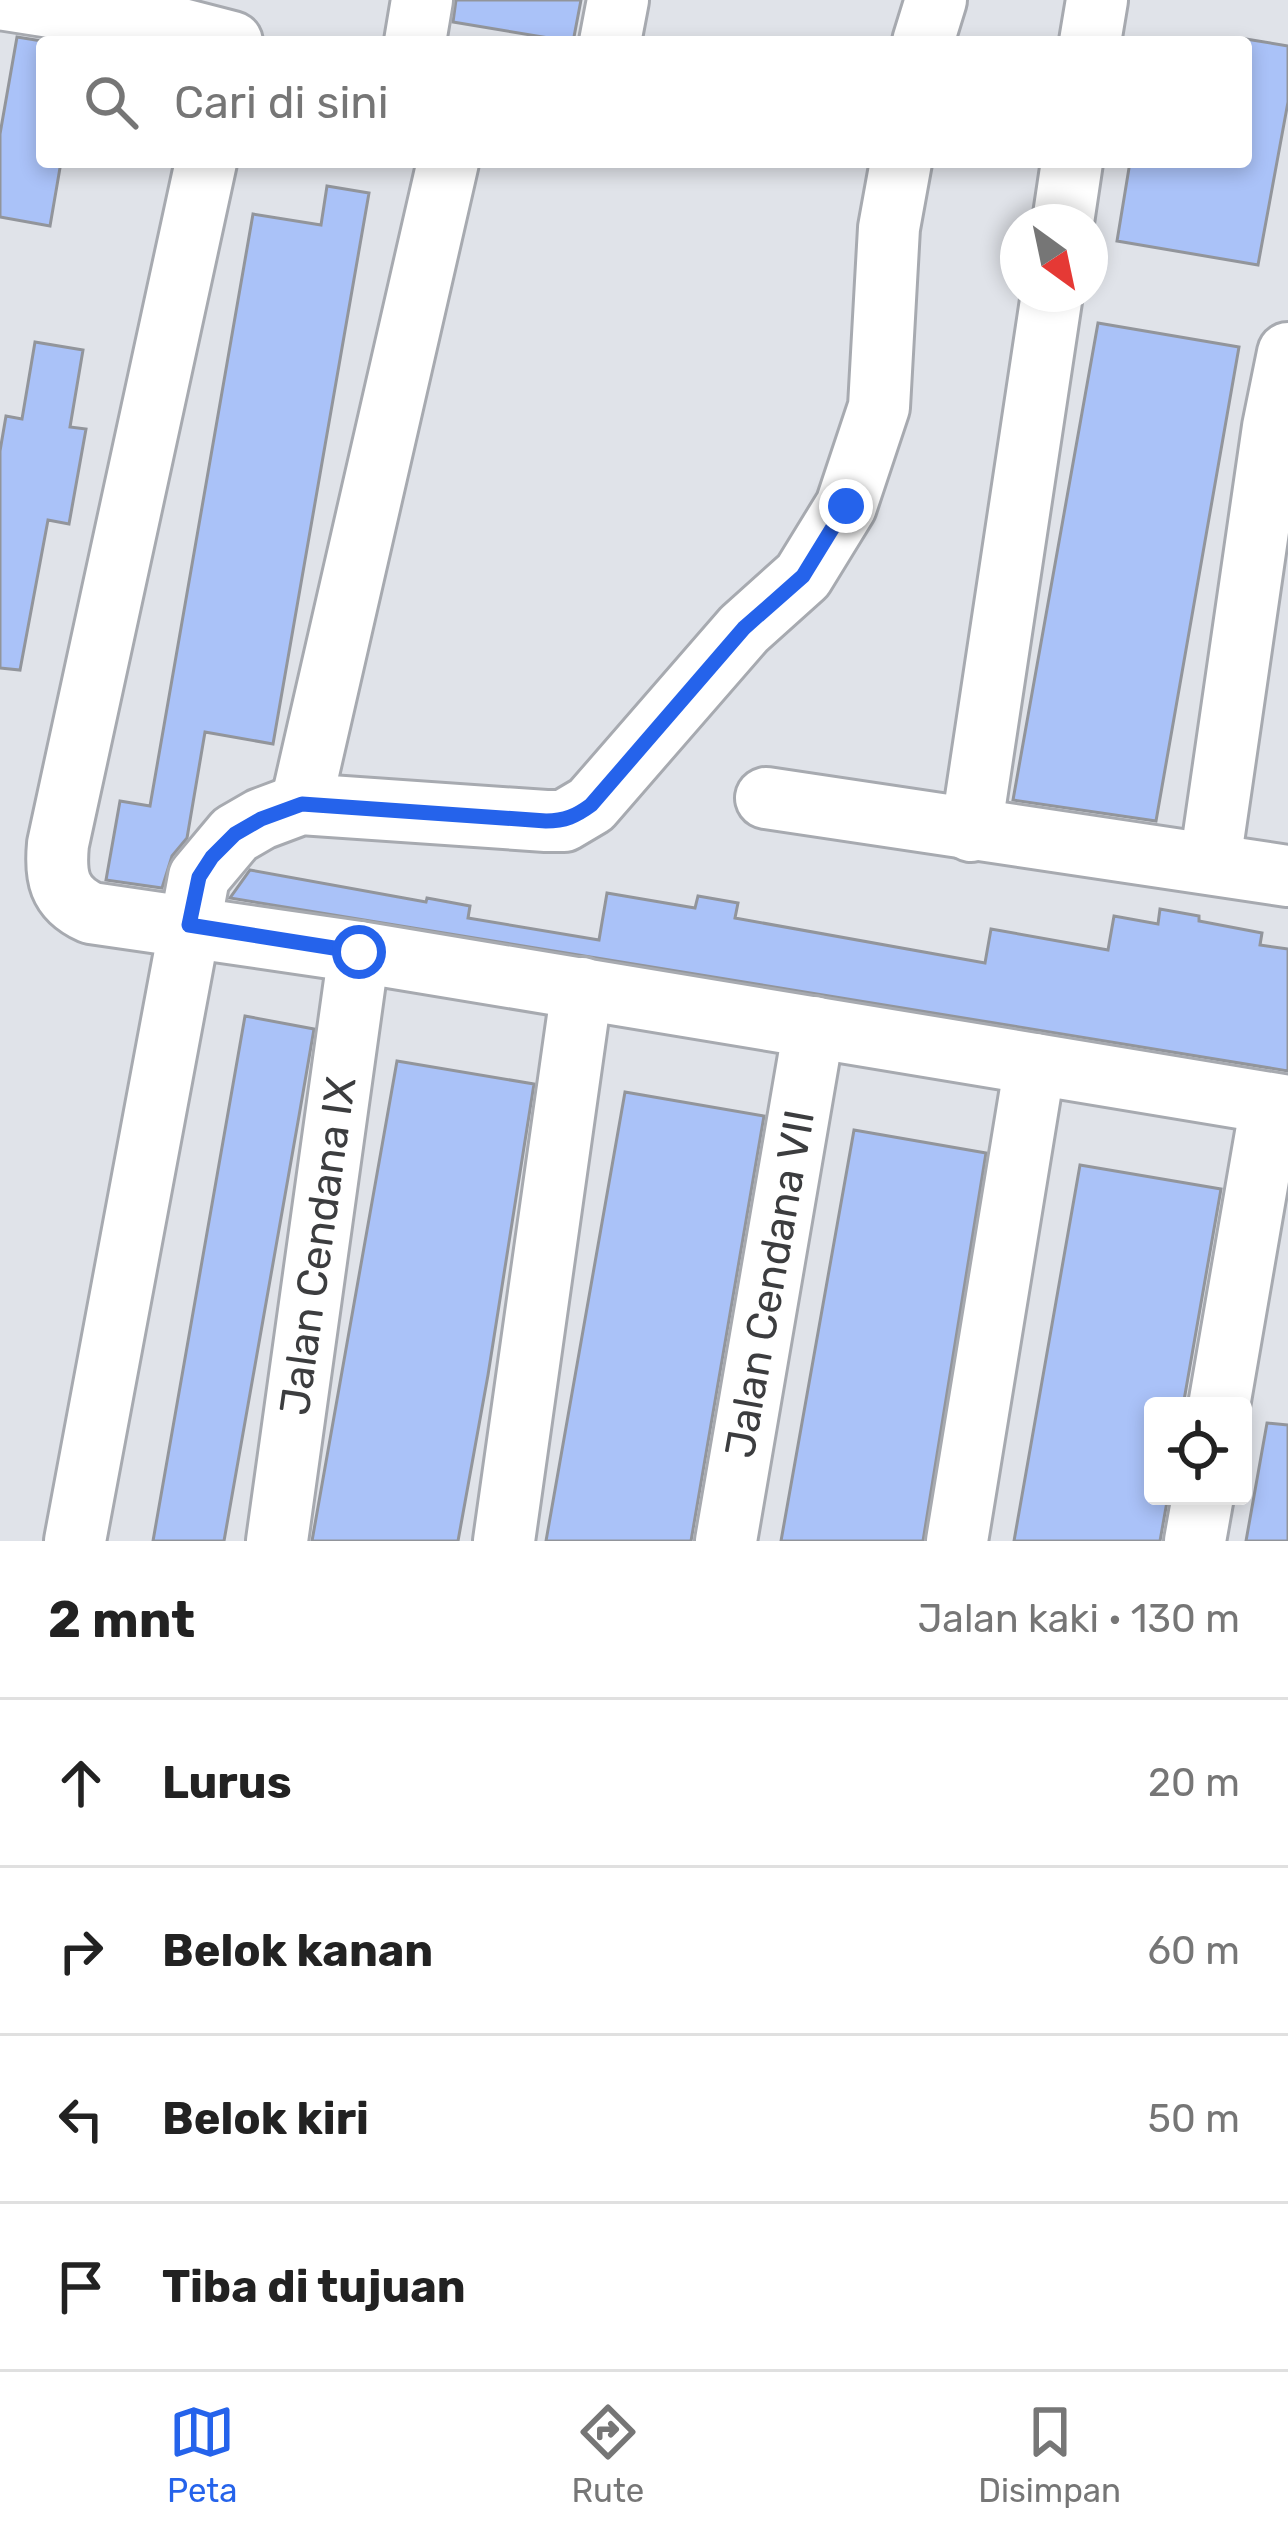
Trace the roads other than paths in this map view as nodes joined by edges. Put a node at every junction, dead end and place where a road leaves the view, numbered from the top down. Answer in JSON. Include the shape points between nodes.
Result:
{"nodes":[{"id":1,"x":6,"y":0,"type":"edge"},
{"id":2,"x":422,"y":0,"type":"edge"},
{"id":3,"x":618,"y":0,"type":"edge"},
{"id":4,"x":936,"y":0,"type":"edge"},
{"id":5,"x":1096,"y":0,"type":"edge"},
{"id":6,"x":169,"y":12,"type":"edge"},
{"id":7,"x":225,"y":36,"type":"edge"},
{"id":8,"x":416,"y":36,"type":"edge"},
{"id":9,"x":611,"y":36,"type":"edge"},
{"id":10,"x":925,"y":36,"type":"edge"},
{"id":11,"x":1091,"y":36,"type":"edge"},
{"id":12,"x":205,"y":168,"type":"edge"},
{"id":13,"x":447,"y":168,"type":"edge"},
{"id":14,"x":901,"y":168,"type":"edge"},
{"id":15,"x":1071,"y":168,"type":"edge"},
{"id":16,"x":1066,"y":204,"type":"edge"},
{"id":17,"x":1049,"y":312,"type":"edge"},
{"id":18,"x":1288,"y":353,"type":"edge"},
{"id":19,"x":1280,"y":429,"type":"edge"},
{"id":20,"x":766,"y":798,"type":"dead end"},
{"id":21,"x":302,"y":804,"type":"junction"},
{"id":22,"x":970,"y":831,"type":"junction"},
{"id":23,"x":1210,"y":862,"type":"junction"},
{"id":24,"x":1288,"y":876,"type":"edge"},
{"id":25,"x":189,"y":925,"type":"junction"},
{"id":26,"x":359,"y":952,"type":"junction"},
{"id":27,"x":582,"y":988,"type":"junction"},
{"id":28,"x":814,"y":1027,"type":"junction"},
{"id":29,"x":1035,"y":1064,"type":"junction"},
{"id":30,"x":1280,"y":1105,"type":"edge"},
{"id":31,"x":1221,"y":1397,"type":"edge"},
{"id":32,"x":1202,"y":1505,"type":"edge"},
{"id":33,"x":74,"y":1541,"type":"edge"},
{"id":34,"x":278,"y":1541,"type":"edge"},
{"id":35,"x":504,"y":1541,"type":"edge"},
{"id":36,"x":727,"y":1541,"type":"edge"},
{"id":37,"x":957,"y":1541,"type":"edge"},
{"id":38,"x":1196,"y":1541,"type":"edge"}],
"edges":[{"from":1,"to":6,"type":"street"},
{"from":2,"to":8,"type":"street"},
{"from":3,"to":9,"type":"street"},
{"from":4,"to":10,"type":"street"},
{"from":5,"to":11,"type":"street"},
{"from":6,"to":7,"type":"street"},
{"from":12,"to":25,"type":"street","via":[[56,873],[71,901],[91,914]]},
{"from":13,"to":21,"type":"street"},
{"from":14,"to":21,"type":"street","via":[[879,407],[846,506],[803,576],[744,628],[591,805],[564,821],[546,821]]},
{"from":15,"to":16,"type":"street"},
{"from":17,"to":22,"type":"street"},
{"from":18,"to":19,"type":"street"},
{"from":19,"to":23,"type":"street"},
{"from":20,"to":22,"type":"street"},
{"from":21,"to":25,"type":"street","via":[[235,834],[212,857]]},
{"from":22,"to":23,"type":"street"},
{"from":23,"to":24,"type":"street"},
{"from":25,"to":26,"type":"street"},
{"from":25,"to":33,"type":"street"},
{"from":26,"to":27,"type":"street"},
{"from":26,"to":34,"type":"street","name":"Jalan Cendana IX"},
{"from":27,"to":28,"type":"street"},
{"from":27,"to":35,"type":"street"},
{"from":28,"to":29,"type":"street"},
{"from":28,"to":36,"type":"street","name":"Jalan Cendana VII"},
{"from":29,"to":30,"type":"street"},
{"from":29,"to":37,"type":"street"},
{"from":30,"to":31,"type":"street"},
{"from":32,"to":38,"type":"street"}]}
